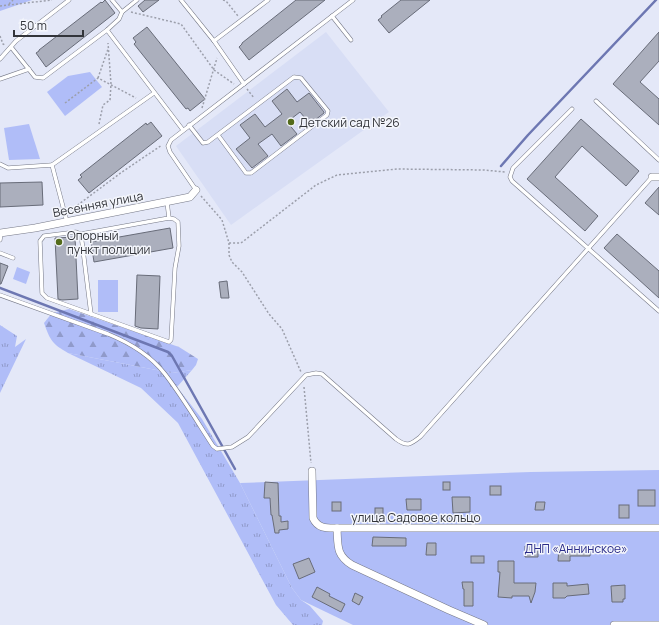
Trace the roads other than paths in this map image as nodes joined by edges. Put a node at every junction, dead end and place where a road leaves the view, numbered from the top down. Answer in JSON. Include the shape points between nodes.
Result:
{"nodes":[{"id":1,"x":69,"y":0,"type":"edge"},
{"id":2,"x":112,"y":0,"type":"edge"},
{"id":3,"x":137,"y":0,"type":"edge"},
{"id":4,"x":182,"y":0,"type":"edge"},
{"id":5,"x":268,"y":0,"type":"edge"},
{"id":6,"x":353,"y":0,"type":"edge"},
{"id":7,"x":123,"y":11,"type":"junction"},
{"id":8,"x":332,"y":16,"type":"junction"},
{"id":9,"x":108,"y":30,"type":"junction"},
{"id":10,"x":351,"y":40,"type":"dead end"},
{"id":11,"x":214,"y":41,"type":"junction"},
{"id":12,"x":11,"y":47,"type":"junction"},
{"id":13,"x":0,"y":59,"type":"edge"},
{"id":14,"x":29,"y":69,"type":"junction"},
{"id":15,"x":0,"y":79,"type":"edge"},
{"id":16,"x":244,"y":84,"type":"junction"},
{"id":17,"x":154,"y":93,"type":"junction"},
{"id":18,"x":596,"y":101,"type":"dead end"},
{"id":19,"x":572,"y":109,"type":"dead end"},
{"id":20,"x":189,"y":126,"type":"junction"},
{"id":21,"x":184,"y":130,"type":"junction"},
{"id":22,"x":218,"y":135,"type":"junction"},
{"id":23,"x":659,"y":160,"type":"edge"},
{"id":24,"x":0,"y":164,"type":"edge"},
{"id":25,"x":52,"y":165,"type":"junction"},
{"id":26,"x":655,"y":177,"type":"edge"},
{"id":27,"x":196,"y":190,"type":"joint"},
{"id":28,"x":168,"y":202,"type":"junction"},
{"id":29,"x":169,"y":218,"type":"junction"},
{"id":30,"x":67,"y":222,"type":"junction"},
{"id":31,"x":81,"y":234,"type":"junction"},
{"id":32,"x":0,"y":235,"type":"edge"},
{"id":33,"x":589,"y":249,"type":"junction"},
{"id":34,"x":0,"y":253,"type":"edge"},
{"id":35,"x":13,"y":258,"type":"dead end"},
{"id":36,"x":0,"y":294,"type":"edge"},
{"id":37,"x":659,"y":311,"type":"edge"},
{"id":38,"x":91,"y":314,"type":"junction"},
{"id":39,"x":312,"y":471,"type":"road end"},
{"id":40,"x":337,"y":528,"type":"junction"},
{"id":41,"x":659,"y":528,"type":"edge"},
{"id":42,"x":659,"y":624,"type":"edge"},
{"id":43,"x":484,"y":625,"type":"edge"},
{"id":44,"x":614,"y":625,"type":"edge"}],
"edges":[{"from":1,"to":12,"type":"lane"},
{"from":2,"to":7,"type":"lane"},
{"from":3,"to":7,"type":"lane"},
{"from":4,"to":11,"type":"lane"},
{"from":5,"to":11,"type":"lane"},
{"from":6,"to":8,"type":"lane"},
{"from":7,"to":9,"type":"lane","via":[[120,19]]},
{"from":8,"to":10,"type":"lane"},
{"from":8,"to":16,"type":"lane"},
{"from":9,"to":14,"type":"lane","via":[[43,78],[35,77]]},
{"from":9,"to":17,"type":"lane"},
{"from":11,"to":16,"type":"lane"},
{"from":12,"to":13,"type":"lane"},
{"from":12,"to":14,"type":"lane"},
{"from":14,"to":15,"type":"lane"},
{"from":16,"to":20,"type":"lane"},
{"from":17,"to":21,"type":"lane"},
{"from":17,"to":25,"type":"lane"},
{"from":18,"to":23,"type":"lane"},
{"from":19,"to":33,"type":"lane","via":[[514,168],[510,177]]},
{"from":20,"to":21,"type":"lane"},
{"from":20,"to":22,"type":"lane","via":[[203,143]]},
{"from":21,"to":27,"type":"lane","via":[[171,140],[168,146]]},
{"from":22,"to":22,"type":"lane","via":[[294,77],[301,78],[328,111],[251,174],[246,172]]},
{"from":24,"to":25,"type":"lane","via":[[8,168]]},
{"from":25,"to":30,"type":"lane"},
{"from":26,"to":33,"type":"lane"},
{"from":27,"to":28,"type":"street","name":"Весенняя улица","via":[[190,197]]},
{"from":28,"to":29,"type":"lane"},
{"from":28,"to":30,"type":"street","name":"Весенняя улица"},
{"from":29,"to":31,"type":"lane"},
{"from":29,"to":38,"type":"lane","via":[[178,222],[179,246],[171,340],[167,342]]},
{"from":30,"to":32,"type":"street","name":"Весенняя улица"},
{"from":31,"to":38,"type":"lane"},
{"from":31,"to":38,"type":"lane","via":[[76,232],[44,236],[40,241],[42,293],[47,298]]},
{"from":33,"to":36,"type":"lane","via":[[412,444],[401,443],[322,374],[316,373],[306,375],[248,437],[232,447],[218,449],[213,446],[165,374],[137,348],[114,336]]},
{"from":33,"to":37,"type":"lane"},
{"from":34,"to":35,"type":"lane"},
{"from":39,"to":40,"type":"street","via":[[313,518],[316,525]]},
{"from":40,"to":41,"type":"street","name":"улица Садовое кольцо"},
{"from":40,"to":43,"type":"street","name":"улица Садовое кольцо","via":[[339,553],[352,566]]},
{"from":42,"to":44,"type":"street"}]}
